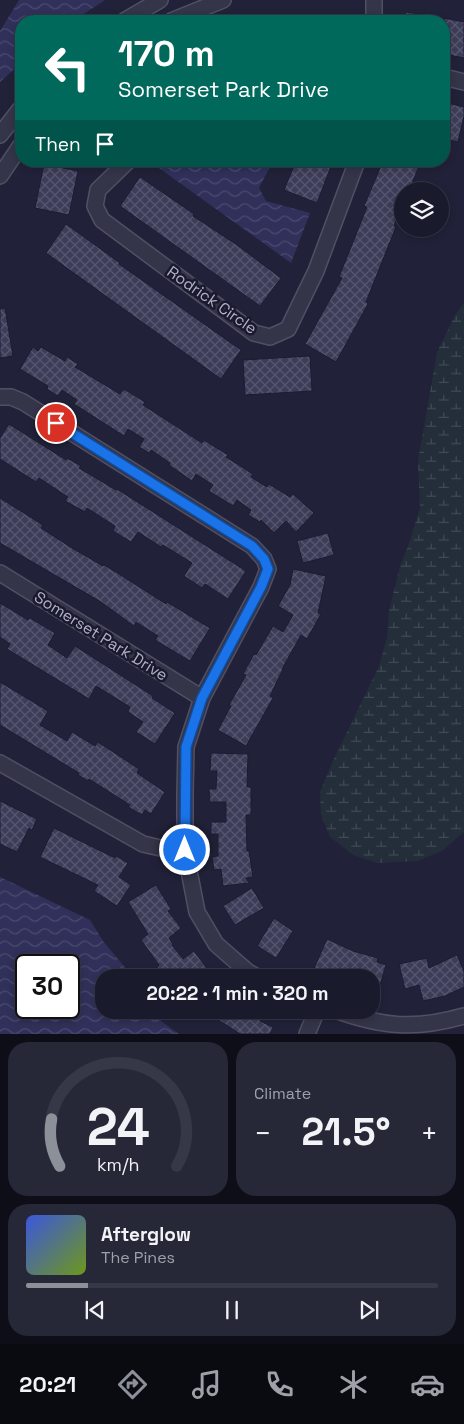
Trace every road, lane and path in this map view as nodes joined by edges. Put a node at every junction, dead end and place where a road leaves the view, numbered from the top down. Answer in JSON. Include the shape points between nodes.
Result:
{"nodes":[{"id":1,"x":160,"y":0,"type":"edge"},
{"id":2,"x":223,"y":0,"type":"edge"},
{"id":3,"x":374,"y":0,"type":"edge"},
{"id":4,"x":134,"y":15,"type":"edge"},
{"id":5,"x":186,"y":15,"type":"edge"},
{"id":6,"x":374,"y":15,"type":"edge"},
{"id":7,"x":450,"y":78,"type":"edge"},
{"id":8,"x":464,"y":82,"type":"edge"},
{"id":9,"x":15,"y":116,"type":"edge"},
{"id":10,"x":0,"y":135,"type":"edge"},
{"id":11,"x":15,"y":154,"type":"edge"},
{"id":12,"x":122,"y":167,"type":"edge"},
{"id":13,"x":355,"y":167,"type":"edge"},
{"id":14,"x":0,"y":176,"type":"edge"},
{"id":15,"x":0,"y":397,"type":"edge"},
{"id":16,"x":0,"y":573,"type":"edge"},
{"id":17,"x":202,"y":698,"type":"junction"},
{"id":18,"x":0,"y":763,"type":"edge"},
{"id":19,"x":185,"y":850,"type":"junction"},
{"id":20,"x":245,"y":969,"type":"edge"},
{"id":21,"x":464,"y":1016,"type":"edge"},
{"id":22,"x":313,"y":1019,"type":"edge"},
{"id":23,"x":359,"y":1019,"type":"edge"},
{"id":24,"x":307,"y":1034,"type":"edge"}],
"edges":[{"from":1,"to":4,"type":"street"},
{"from":2,"to":5,"type":"street"},
{"from":3,"to":6,"type":"street"},
{"from":7,"to":8,"type":"street"},
{"from":9,"to":10,"type":"street"},
{"from":11,"to":14,"type":"street"},
{"from":12,"to":13,"type":"street","name":"Rodrick Circle","via":[[98,190],[95,206],[102,220],[254,333],[270,337],[288,329],[301,305]]},
{"from":15,"to":17,"type":"street","via":[[23,402],[252,546],[264,559],[268,569],[261,587]]},
{"from":16,"to":17,"type":"street","name":"Somerset Park Drive"},
{"from":17,"to":19,"type":"street","via":[[186,747]]},
{"from":18,"to":19,"type":"street","via":[[143,844]]},
{"from":19,"to":20,"type":"street","via":[[197,912],[216,944]]},
{"from":21,"to":23,"type":"street","via":[[401,1026]]},
{"from":22,"to":24,"type":"street"}]}
